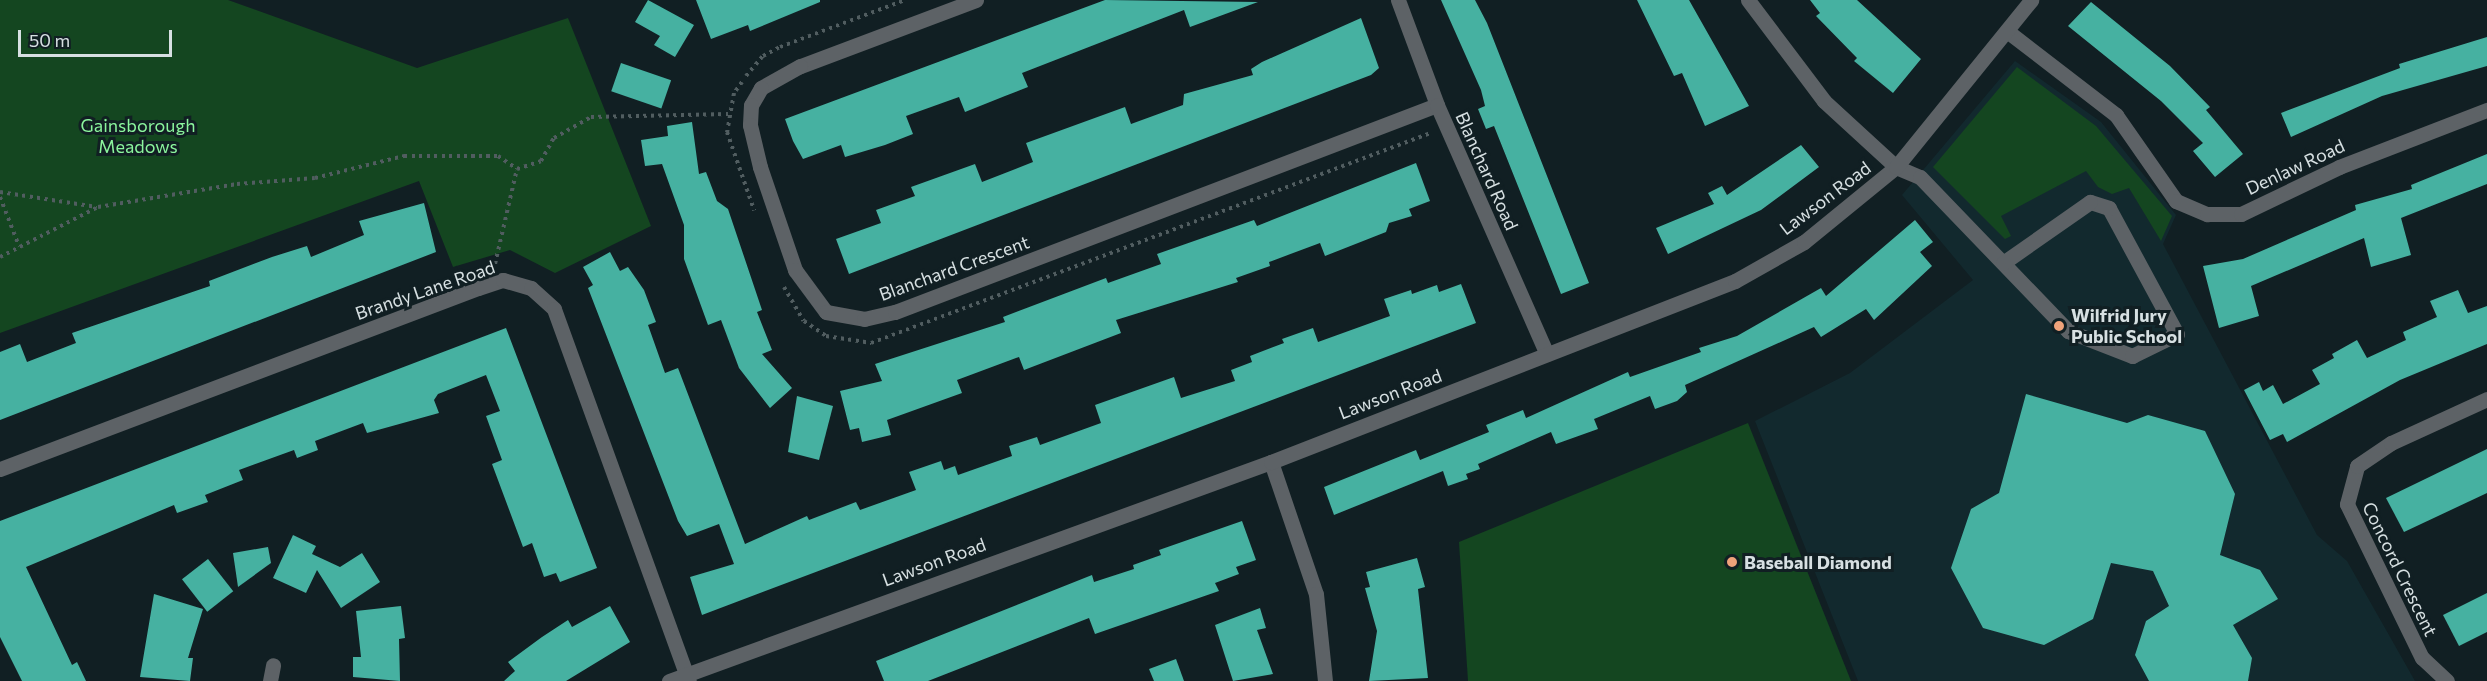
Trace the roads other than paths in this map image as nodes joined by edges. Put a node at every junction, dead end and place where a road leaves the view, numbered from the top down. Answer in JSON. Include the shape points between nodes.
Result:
{"nodes":[{"id":1,"x":976,"y":0,"type":"edge"},
{"id":2,"x":1398,"y":0,"type":"edge"},
{"id":3,"x":1748,"y":0,"type":"edge"},
{"id":4,"x":2031,"y":0,"type":"edge"},
{"id":5,"x":2007,"y":31,"type":"junction"},
{"id":6,"x":1437,"y":105,"type":"junction"},
{"id":7,"x":2487,"y":110,"type":"edge"},
{"id":8,"x":1896,"y":167,"type":"junction"},
{"id":9,"x":2003,"y":263,"type":"junction"},
{"id":10,"x":1547,"y":354,"type":"junction"},
{"id":11,"x":2487,"y":399,"type":"edge"},
{"id":12,"x":1271,"y":462,"type":"junction"},
{"id":13,"x":0,"y":469,"type":"edge"},
{"id":14,"x":273,"y":665,"type":"dead end"},
{"id":15,"x":687,"y":677,"type":"edge"},
{"id":16,"x":270,"y":681,"type":"edge"},
{"id":17,"x":669,"y":681,"type":"edge"},
{"id":18,"x":1325,"y":681,"type":"edge"},
{"id":19,"x":2447,"y":681,"type":"edge"}],
"edges":[{"from":1,"to":6,"type":"street","name":"Blanchard Crescent","via":[[800,66],[761,88],[751,105],[750,125],[760,167],[795,270],[826,312],[864,319],[895,312]]},
{"from":2,"to":6,"type":"street","name":"Blanchard Road"},
{"from":3,"to":8,"type":"street","via":[[1824,100]]},
{"from":4,"to":5,"type":"street","name":"Lawson Road"},
{"from":5,"to":7,"type":"street","name":"Denlaw Road","via":[[2115,115],[2176,201],[2206,214],[2241,214],[2339,167]]},
{"from":5,"to":8,"type":"street","name":"Lawson Road"},
{"from":6,"to":10,"type":"street","name":"Blanchard Road"},
{"from":8,"to":9,"type":"street","via":[[1920,177]]},
{"from":8,"to":10,"type":"street","name":"Lawson Road","via":[[1804,242],[1735,281]]},
{"from":9,"to":9,"type":"street","via":[[2090,202],[2109,208],[2177,334],[2132,356],[2068,331]]},
{"from":10,"to":12,"type":"street","name":"Lawson Road"},
{"from":11,"to":19,"type":"street","name":"Concord Crescent","via":[[2391,443],[2357,466],[2347,504],[2422,658]]},
{"from":12,"to":15,"type":"street","name":"Lawson Road"},
{"from":12,"to":18,"type":"street","via":[[1316,594]]},
{"from":13,"to":15,"type":"street","name":"Brandy Lane Road","via":[[478,288],[503,280],[531,288],[554,309]]},
{"from":14,"to":16,"type":"street"},
{"from":15,"to":17,"type":"street","name":"Lawson Road"}]}
